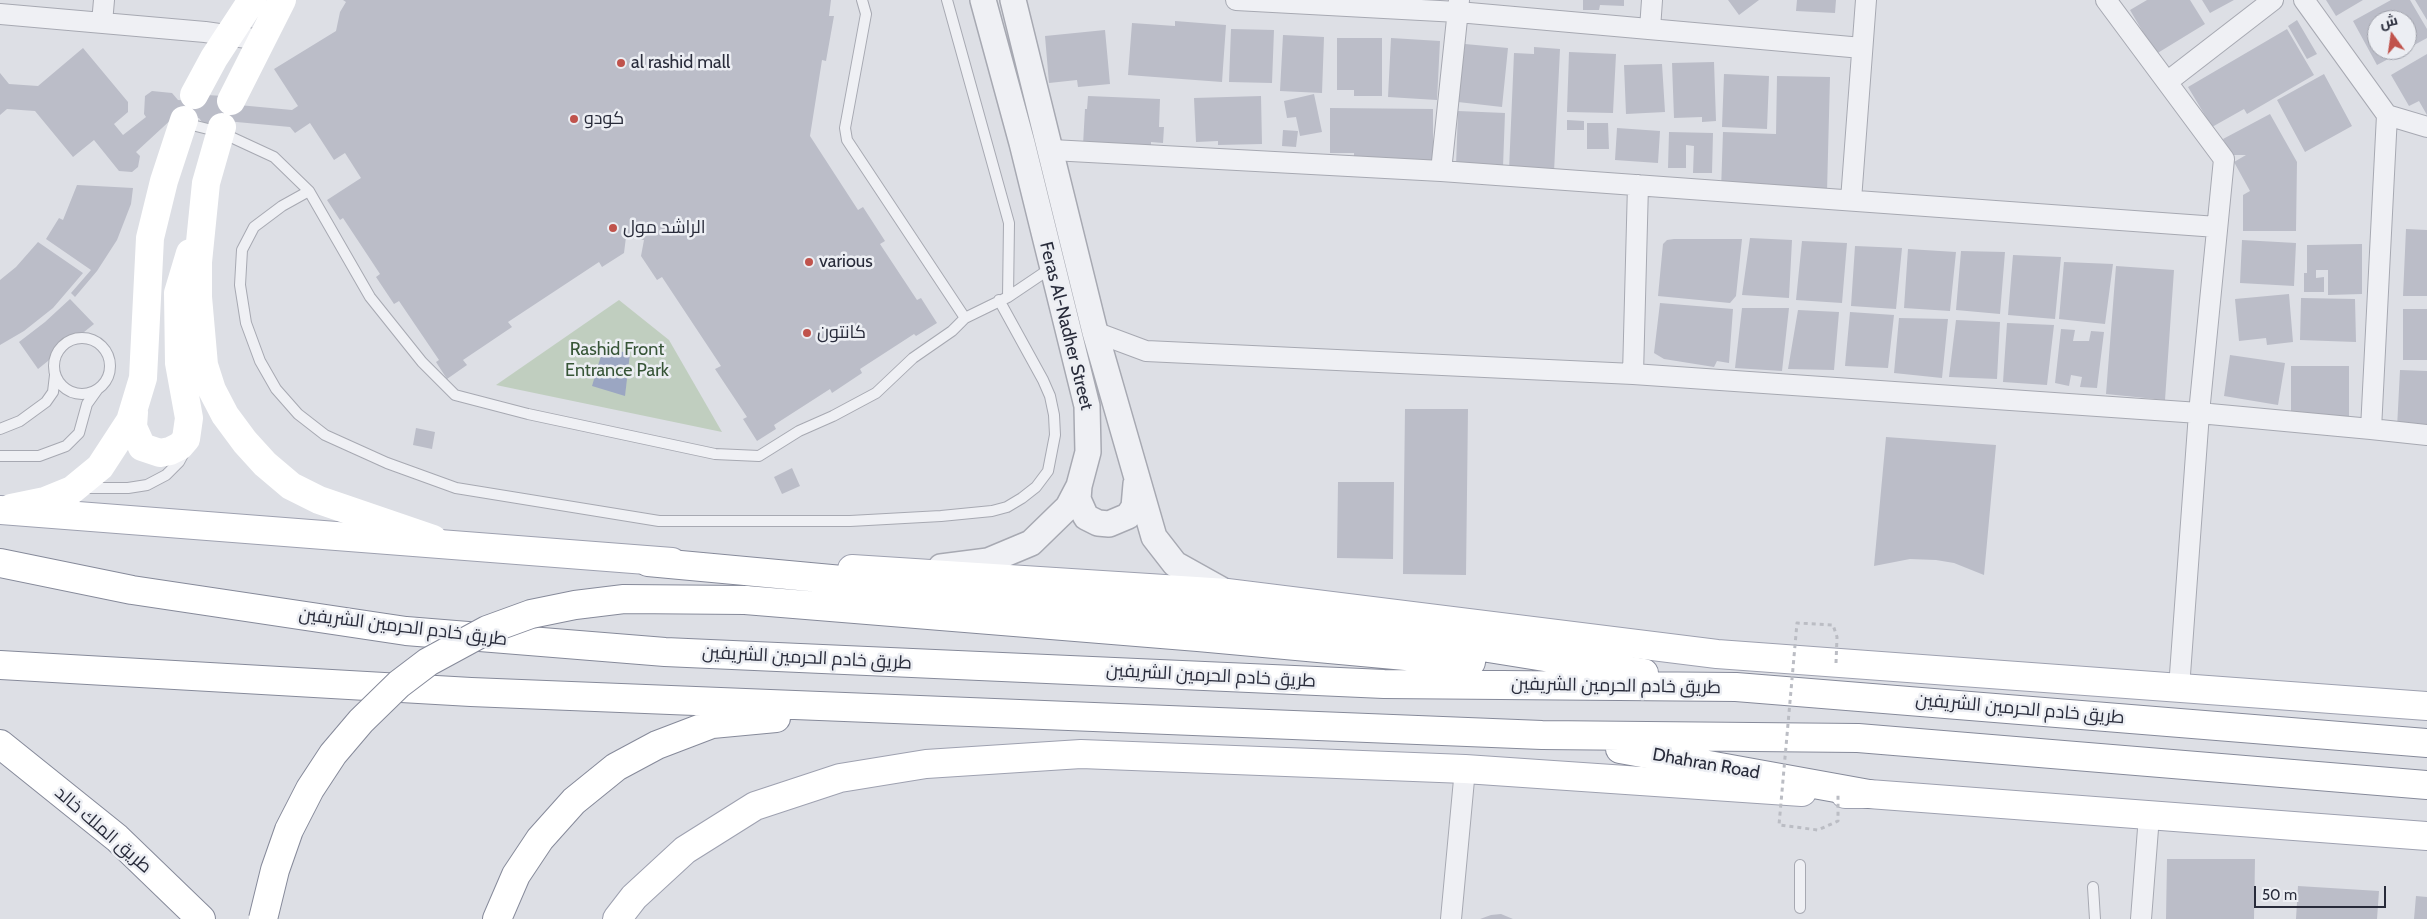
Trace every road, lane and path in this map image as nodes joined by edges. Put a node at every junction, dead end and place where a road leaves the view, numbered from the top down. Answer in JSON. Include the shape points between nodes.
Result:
{"nodes":[{"id":1,"x":104,"y":0,"type":"edge"},
{"id":2,"x":252,"y":0,"type":"edge"},
{"id":3,"x":282,"y":0,"type":"edge"},
{"id":4,"x":862,"y":0,"type":"edge"},
{"id":5,"x":947,"y":0,"type":"edge"},
{"id":6,"x":983,"y":0,"type":"edge"},
{"id":7,"x":1013,"y":0,"type":"edge"},
{"id":8,"x":1236,"y":0,"type":"edge"},
{"id":9,"x":1652,"y":0,"type":"edge"},
{"id":10,"x":1866,"y":0,"type":"edge"},
{"id":11,"x":2106,"y":0,"type":"edge"},
{"id":12,"x":2273,"y":0,"type":"edge"},
{"id":13,"x":2304,"y":0,"type":"edge"},
{"id":14,"x":1459,"y":6,"type":"edge"},
{"id":15,"x":0,"y":14,"type":"edge"},
{"id":16,"x":102,"y":24,"type":"junction"},
{"id":17,"x":1650,"y":29,"type":"junction"},
{"id":18,"x":229,"y":35,"type":"junction"},
{"id":19,"x":261,"y":40,"type":"junction"},
{"id":20,"x":1862,"y":48,"type":"junction"},
{"id":21,"x":2167,"y":82,"type":"junction"},
{"id":22,"x":231,"y":101,"type":"dead end"},
{"id":23,"x":187,"y":113,"type":"junction"},
{"id":24,"x":2387,"y":115,"type":"junction"},
{"id":25,"x":2427,"y":127,"type":"edge"},
{"id":26,"x":221,"y":129,"type":"junction"},
{"id":27,"x":1052,"y":150,"type":"junction"},
{"id":28,"x":1441,"y":171,"type":"junction"},
{"id":29,"x":1638,"y":185,"type":"junction"},
{"id":30,"x":308,"y":191,"type":"junction"},
{"id":31,"x":1851,"y":200,"type":"junction"},
{"id":32,"x":202,"y":216,"type":"junction"},
{"id":33,"x":2218,"y":227,"type":"junction"},
{"id":34,"x":1065,"y":267,"type":"junction"},
{"id":35,"x":1004,"y":298,"type":"junction"},
{"id":36,"x":965,"y":318,"type":"junction"},
{"id":37,"x":1095,"y":332,"type":"junction"},
{"id":38,"x":55,"y":374,"type":"junction"},
{"id":39,"x":1633,"y":374,"type":"junction"},
{"id":40,"x":99,"y":388,"type":"junction"},
{"id":41,"x":134,"y":412,"type":"junction"},
{"id":42,"x":2199,"y":413,"type":"junction"},
{"id":43,"x":0,"y":429,"type":"edge"},
{"id":44,"x":2371,"y":429,"type":"junction"},
{"id":45,"x":189,"y":430,"type":"junction"},
{"id":46,"x":2427,"y":436,"type":"edge"},
{"id":47,"x":0,"y":456,"type":"edge"},
{"id":48,"x":1136,"y":481,"type":"junction"},
{"id":49,"x":1079,"y":486,"type":"junction"},
{"id":50,"x":72,"y":490,"type":"junction"},
{"id":51,"x":1,"y":510,"type":"edge"},
{"id":52,"x":447,"y":543,"type":"junction"},
{"id":53,"x":0,"y":562,"type":"edge"},
{"id":54,"x":648,"y":562,"type":"junction"},
{"id":55,"x":909,"y":571,"type":"junction"},
{"id":56,"x":1228,"y":593,"type":"junction"},
{"id":57,"x":1836,"y":663,"type":"junction"},
{"id":58,"x":0,"y":665,"type":"edge"},
{"id":59,"x":1736,"y":687,"type":"junction"},
{"id":60,"x":2179,"y":688,"type":"junction"},
{"id":61,"x":2427,"y":706,"type":"edge"},
{"id":62,"x":946,"y":711,"type":"junction"},
{"id":63,"x":1542,"y":735,"type":"junction"},
{"id":64,"x":2427,"y":743,"type":"edge"},
{"id":65,"x":0,"y":744,"type":"edge"},
{"id":66,"x":1465,"y":768,"type":"junction"},
{"id":67,"x":2427,"y":786,"type":"edge"},
{"id":68,"x":1838,"y":794,"type":"junction"},
{"id":69,"x":1869,"y":794,"type":"junction"},
{"id":70,"x":2149,"y":816,"type":"junction"},
{"id":71,"x":2427,"y":836,"type":"edge"},
{"id":72,"x":1800,"y":865,"type":"dead end"},
{"id":73,"x":2093,"y":887,"type":"dead end"},
{"id":74,"x":1800,"y":908,"type":"dead end"},
{"id":75,"x":201,"y":919,"type":"edge"},
{"id":76,"x":264,"y":919,"type":"edge"},
{"id":77,"x":497,"y":919,"type":"edge"},
{"id":78,"x":617,"y":919,"type":"edge"},
{"id":79,"x":1451,"y":919,"type":"edge"},
{"id":80,"x":2095,"y":919,"type":"edge"},
{"id":81,"x":2141,"y":919,"type":"edge"}],
"edges":[{"from":1,"to":16,"type":"street"},
{"from":2,"to":18,"type":"main road"},
{"from":3,"to":19,"type":"main road"},
{"from":4,"to":36,"type":"lane","via":[[866,14],[845,128],[846,140]]},
{"from":5,"to":35,"type":"lane","via":[[1009,223]]},
{"from":6,"to":34,"type":"street","name":"Feras Al-Nadher Street","via":[[1022,143]]},
{"from":7,"to":27,"type":"street","name":"Feras Al-Nadher Street"},
{"from":8,"to":14,"type":"street"},
{"from":9,"to":17,"type":"street"},
{"from":10,"to":20,"type":"street"},
{"from":11,"to":21,"type":"street"},
{"from":12,"to":21,"type":"street"},
{"from":13,"to":24,"type":"street"},
{"from":14,"to":17,"type":"street"},
{"from":14,"to":28,"type":"street"},
{"from":15,"to":16,"type":"street"},
{"from":16,"to":18,"type":"street"},
{"from":17,"to":20,"type":"street"},
{"from":18,"to":19,"type":"street"},
{"from":18,"to":23,"type":"main road"},
{"from":19,"to":22,"type":"main road"},
{"from":20,"to":31,"type":"street"},
{"from":21,"to":33,"type":"street","via":[[2224,159]]},
{"from":23,"to":26,"type":"lane"},
{"from":23,"to":41,"type":"main road","via":[[164,181],[150,238],[143,378]]},
{"from":24,"to":25,"type":"street"},
{"from":24,"to":44,"type":"street"},
{"from":26,"to":30,"type":"lane","via":[[274,157]]},
{"from":26,"to":32,"type":"main road","via":[[206,184]]},
{"from":27,"to":28,"type":"street"},
{"from":27,"to":34,"type":"street","name":"Feras Al-Nadher Street"},
{"from":28,"to":29,"type":"street"},
{"from":29,"to":31,"type":"street"},
{"from":29,"to":39,"type":"street"},
{"from":30,"to":35,"type":"lane","via":[[254,227],[242,250],[240,285],[246,323],[260,361],[276,389],[298,414],[324,435],[387,463],[456,488],[659,521],[850,521],[1007,508],[1022,498],[1048,471],[1056,435],[1050,396]]},
{"from":30,"to":36,"type":"lane","via":[[370,298],[422,362],[455,395],[715,454],[759,456],[799,431],[876,393]]},
{"from":31,"to":33,"type":"street"},
{"from":32,"to":45,"type":"main road","via":[[178,292],[179,363],[190,418]]},
{"from":32,"to":52,"type":"main road","via":[[198,297],[204,365],[225,415],[245,442],[291,486],[319,500]]},
{"from":33,"to":42,"type":"street"},
{"from":34,"to":35,"type":"lane"},
{"from":34,"to":37,"type":"street","name":"Feras Al-Nadher Street"},
{"from":34,"to":49,"type":"street","name":"Feras Al-Nadher Street","via":[[1087,406],[1088,452]]},
{"from":35,"to":36,"type":"lane"},
{"from":37,"to":39,"type":"street","via":[[1146,351]]},
{"from":37,"to":48,"type":"street","name":"Feras Al-Nadher Street"},
{"from":38,"to":40,"type":"lane","via":[[65,389],[74,393],[91,393]]},
{"from":38,"to":40,"type":"lane","via":[[54,365],[61,348],[77,339],[87,339],[96,342],[108,356],[109,374]]},
{"from":38,"to":43,"type":"lane","via":[[54,392],[46,402],[20,421]]},
{"from":39,"to":42,"type":"street"},
{"from":40,"to":47,"type":"lane","via":[[87,404],[78,433],[66,446],[39,456]]},
{"from":41,"to":45,"type":"main road","via":[[136,438],[142,447],[150,451],[165,452],[180,446]]},
{"from":41,"to":50,"type":"main road","via":[[100,466]]},
{"from":42,"to":44,"type":"street"},
{"from":42,"to":60,"type":"street"},
{"from":44,"to":46,"type":"street"},
{"from":45,"to":50,"type":"lane","via":[[186,451],[179,462],[153,482],[128,488]]},
{"from":48,"to":49,"type":"street","via":[[1134,507],[1128,516],[1109,524],[1086,517],[1078,498]]},
{"from":48,"to":56,"type":"street","name":"Feras Al-Nadher Street","via":[[1154,537],[1175,564]]},
{"from":49,"to":55,"type":"street","name":"Feras Al-Nadher Street","via":[[1068,507],[1031,543],[988,561]]},
{"from":50,"to":51,"type":"main road","via":[[45,501]]},
{"from":51,"to":52,"type":"main road"},
{"from":52,"to":54,"type":"main road"},
{"from":53,"to":59,"type":"main road","name":"طريق خادم الحرمين الشريفين","via":[[132,590],[406,631],[665,652],[1384,684]]},
{"from":54,"to":55,"type":"main road"},
{"from":54,"to":59,"type":"main road","via":[[1370,629]]},
{"from":55,"to":56,"type":"main road"},
{"from":56,"to":57,"type":"main road","via":[[1717,654]]},
{"from":57,"to":60,"type":"main road"},
{"from":57,"to":68,"type":"path","bridge":true,"via":[[1837,637],[1833,625],[1797,623],[1779,825],[1818,830],[1838,821]]},
{"from":58,"to":62,"type":"main road","via":[[471,692]]},
{"from":59,"to":64,"type":"main road","name":"طريق خادم الحرمين الشريفين"},
{"from":59,"to":76,"type":"main road","bridge":true,"via":[[1198,637],[745,600],[624,599],[575,605],[531,614],[487,630],[428,662],[399,684],[361,721],[333,754],[289,830]]},
{"from":60,"to":61,"type":"main road"},
{"from":62,"to":63,"type":"main road"},
{"from":62,"to":77,"type":"main road","via":[[801,715],[712,724],[656,745],[616,767],[574,801],[540,839],[516,875]]},
{"from":63,"to":67,"type":"main road","via":[[1858,738]]},
{"from":63,"to":69,"type":"main road","name":"Dhahran Road"},
{"from":65,"to":75,"type":"main road","name":"طريق الملك خالد","via":[[117,838]]},
{"from":66,"to":68,"type":"main road"},
{"from":66,"to":78,"type":"main road","via":[[1081,754],[926,764],[840,778],[755,806],[685,850],[634,898]]},
{"from":66,"to":79,"type":"street"},
{"from":68,"to":69,"type":"main road"},
{"from":69,"to":70,"type":"main road"},
{"from":70,"to":71,"type":"main road"},
{"from":70,"to":81,"type":"street"},
{"from":72,"to":74,"type":"lane"},
{"from":73,"to":80,"type":"lane"}]}
